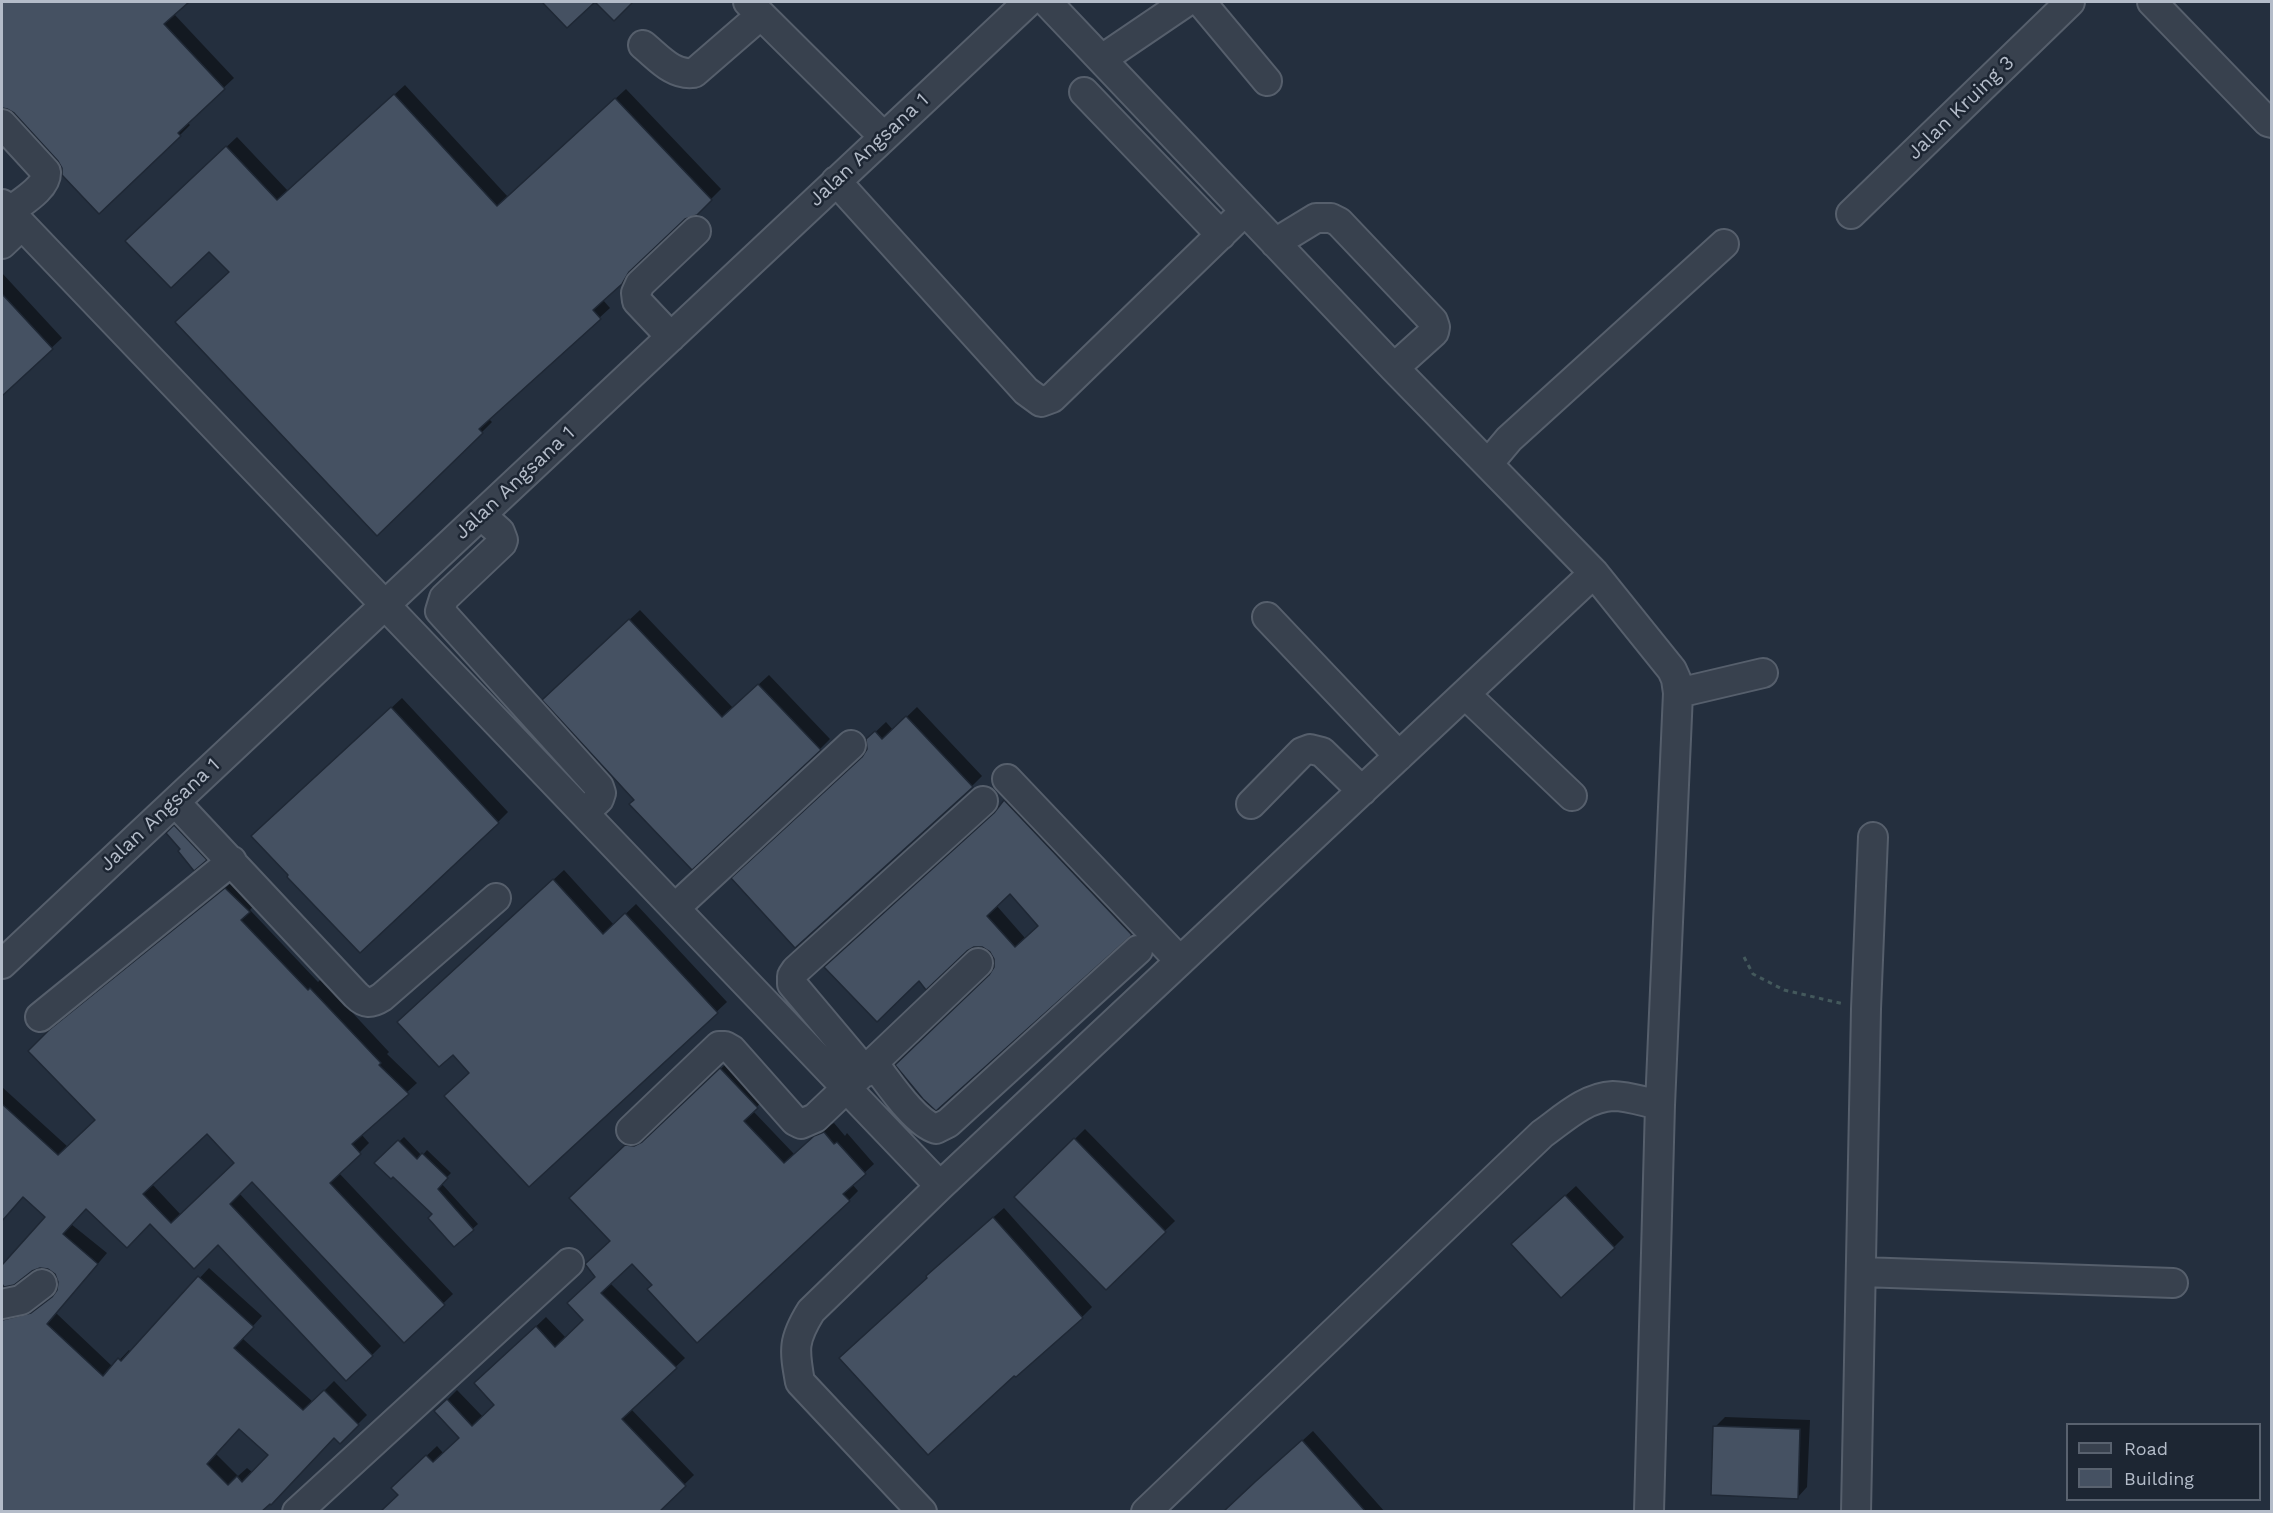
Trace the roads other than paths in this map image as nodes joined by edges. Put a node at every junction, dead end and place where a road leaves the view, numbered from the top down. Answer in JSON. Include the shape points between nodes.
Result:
{"nodes":[{"id":1,"x":1028,"y":2,"type":"edge"},
{"id":2,"x":1047,"y":2,"type":"edge"},
{"id":3,"x":1186,"y":2,"type":"edge"},
{"id":4,"x":1201,"y":2,"type":"edge"},
{"id":5,"x":2070,"y":2,"type":"edge"},
{"id":6,"x":2151,"y":2,"type":"edge"},
{"id":7,"x":755,"y":8,"type":"edge"},
{"id":8,"x":643,"y":45,"type":"dead end"},
{"id":9,"x":1102,"y":59,"type":"junction"},
{"id":10,"x":1267,"y":81,"type":"dead end"},
{"id":11,"x":1084,"y":92,"type":"dead end"},
{"id":12,"x":2271,"y":123,"type":"edge"},
{"id":13,"x":2,"y":124,"type":"edge"},
{"id":14,"x":884,"y":137,"type":"junction"},
{"id":15,"x":836,"y":182,"type":"junction"},
{"id":16,"x":1245,"y":211,"type":"junction"},
{"id":17,"x":11,"y":214,"type":"edge"},
{"id":18,"x":1851,"y":214,"type":"dead end"},
{"id":19,"x":696,"y":231,"type":"dead end"},
{"id":20,"x":1221,"y":235,"type":"junction"},
{"id":21,"x":1275,"y":243,"type":"junction"},
{"id":22,"x":2,"y":244,"type":"edge"},
{"id":23,"x":1724,"y":244,"type":"dead end"},
{"id":24,"x":671,"y":337,"type":"junction"},
{"id":25,"x":1394,"y":368,"type":"junction"},
{"id":26,"x":1488,"y":464,"type":"junction"},
{"id":27,"x":481,"y":515,"type":"junction"},
{"id":28,"x":1594,"y":573,"type":"junction"},
{"id":29,"x":385,"y":605,"type":"junction"},
{"id":30,"x":1267,"y":617,"type":"dead end"},
{"id":31,"x":1763,"y":673,"type":"dead end"},
{"id":32,"x":1678,"y":693,"type":"junction"},
{"id":33,"x":1465,"y":694,"type":"junction"},
{"id":34,"x":850,"y":745,"type":"dead end"},
{"id":35,"x":1399,"y":756,"type":"junction"},
{"id":36,"x":1007,"y":779,"type":"dead end"},
{"id":37,"x":1362,"y":791,"type":"junction"},
{"id":38,"x":1572,"y":796,"type":"dead end"},
{"id":39,"x":983,"y":801,"type":"dead end"},
{"id":40,"x":175,"y":802,"type":"junction"},
{"id":41,"x":1251,"y":804,"type":"dead end"},
{"id":42,"x":584,"y":813,"type":"junction"},
{"id":43,"x":1872,"y":837,"type":"dead end"},
{"id":44,"x":232,"y":861,"type":"junction"},
{"id":45,"x":496,"y":898,"type":"dead end"},
{"id":46,"x":675,"y":908,"type":"junction"},
{"id":47,"x":1138,"y":950,"type":"dead end"},
{"id":48,"x":1180,"y":961,"type":"junction"},
{"id":49,"x":978,"y":963,"type":"dead end"},
{"id":50,"x":2,"y":964,"type":"edge"},
{"id":51,"x":40,"y":1017,"type":"dead end"},
{"id":52,"x":863,"y":1075,"type":"junction"},
{"id":53,"x":1660,"y":1105,"type":"junction"},
{"id":54,"x":631,"y":1130,"type":"dead end"},
{"id":55,"x":940,"y":1186,"type":"junction"},
{"id":56,"x":569,"y":1263,"type":"dead end"},
{"id":57,"x":1862,"y":1272,"type":"junction"},
{"id":58,"x":2173,"y":1283,"type":"dead end"},
{"id":59,"x":42,"y":1284,"type":"dead end"},
{"id":60,"x":2,"y":1304,"type":"edge"},
{"id":61,"x":306,"y":1509,"type":"edge"},
{"id":62,"x":922,"y":1512,"type":"edge"},
{"id":63,"x":1146,"y":1512,"type":"edge"},
{"id":64,"x":1649,"y":1512,"type":"edge"},
{"id":65,"x":1856,"y":1512,"type":"edge"}],
"edges":[{"from":1,"to":14,"type":"street","name":"Jalan Angsana 1"},
{"from":2,"to":9,"type":"street"},
{"from":3,"to":9,"type":"street"},
{"from":4,"to":10,"type":"street"},
{"from":5,"to":18,"type":"street","name":"Jalan Kruing 3"},
{"from":6,"to":12,"type":"street"},
{"from":7,"to":8,"type":"street","via":[[694,74],[669,67]]},
{"from":7,"to":14,"type":"street"},
{"from":9,"to":16,"type":"street"},
{"from":11,"to":20,"type":"street"},
{"from":13,"to":17,"type":"street","via":[[46,172],[42,184]]},
{"from":14,"to":15,"type":"street","name":"Jalan Angsana 1"},
{"from":15,"to":20,"type":"street","via":[[1026,391],[1041,402],[1052,398]]},
{"from":15,"to":24,"type":"street","name":"Jalan Angsana 1"},
{"from":16,"to":20,"type":"street"},
{"from":16,"to":21,"type":"street"},
{"from":17,"to":22,"type":"street"},
{"from":17,"to":29,"type":"street"},
{"from":19,"to":24,"type":"street","via":[[640,284],[636,293],[638,301]]},
{"from":21,"to":25,"type":"street"},
{"from":21,"to":25,"type":"street","via":[[1316,218],[1339,222],[1433,321],[1434,332]]},
{"from":23,"to":26,"type":"street","via":[[1509,439]]},
{"from":24,"to":27,"type":"street","name":"Jalan Angsana 1"},
{"from":25,"to":26,"type":"street"},
{"from":26,"to":28,"type":"street"},
{"from":27,"to":29,"type":"street","name":"Jalan Angsana 1"},
{"from":27,"to":42,"type":"street","via":[[500,532],[502,543],[444,598],[440,611],[599,787],[598,799]]},
{"from":28,"to":32,"type":"street","via":[[1672,670]]},
{"from":28,"to":33,"type":"street"},
{"from":29,"to":40,"type":"street","name":"Jalan Angsana 1"},
{"from":29,"to":42,"type":"street"},
{"from":30,"to":35,"type":"street"},
{"from":31,"to":32,"type":"street"},
{"from":32,"to":53,"type":"street"},
{"from":33,"to":35,"type":"street"},
{"from":33,"to":38,"type":"street"},
{"from":34,"to":46,"type":"street"},
{"from":35,"to":37,"type":"street"},
{"from":36,"to":48,"type":"street"},
{"from":37,"to":41,"type":"street","via":[[1322,752],[1310,750],[1302,752]]},
{"from":37,"to":48,"type":"street"},
{"from":39,"to":52,"type":"street","via":[[792,976],[792,984]]},
{"from":40,"to":44,"type":"street"},
{"from":40,"to":50,"type":"street","name":"Jalan Angsana 1"},
{"from":42,"to":46,"type":"street"},
{"from":43,"to":57,"type":"street"},
{"from":44,"to":45,"type":"street","via":[[356,995],[372,1004]]},
{"from":44,"to":51,"type":"street"},
{"from":46,"to":52,"type":"street"},
{"from":47,"to":52,"type":"street","via":[[948,1123],[936,1129]]},
{"from":48,"to":55,"type":"street"},
{"from":49,"to":52,"type":"street"},
{"from":52,"to":54,"type":"street","via":[[815,1118],[801,1124],[732,1050],[722,1045]]},
{"from":52,"to":55,"type":"street"},
{"from":53,"to":63,"type":"street","via":[[1614,1096],[1599,1099],[1575,1110],[1542,1134]]},
{"from":53,"to":64,"type":"street"},
{"from":55,"to":62,"type":"street","via":[[811,1311],[799,1331],[795,1352],[800,1382]]},
{"from":56,"to":61,"type":"street"},
{"from":57,"to":58,"type":"street"},
{"from":57,"to":65,"type":"street"},
{"from":59,"to":60,"type":"street","via":[[21,1300]]}]}
